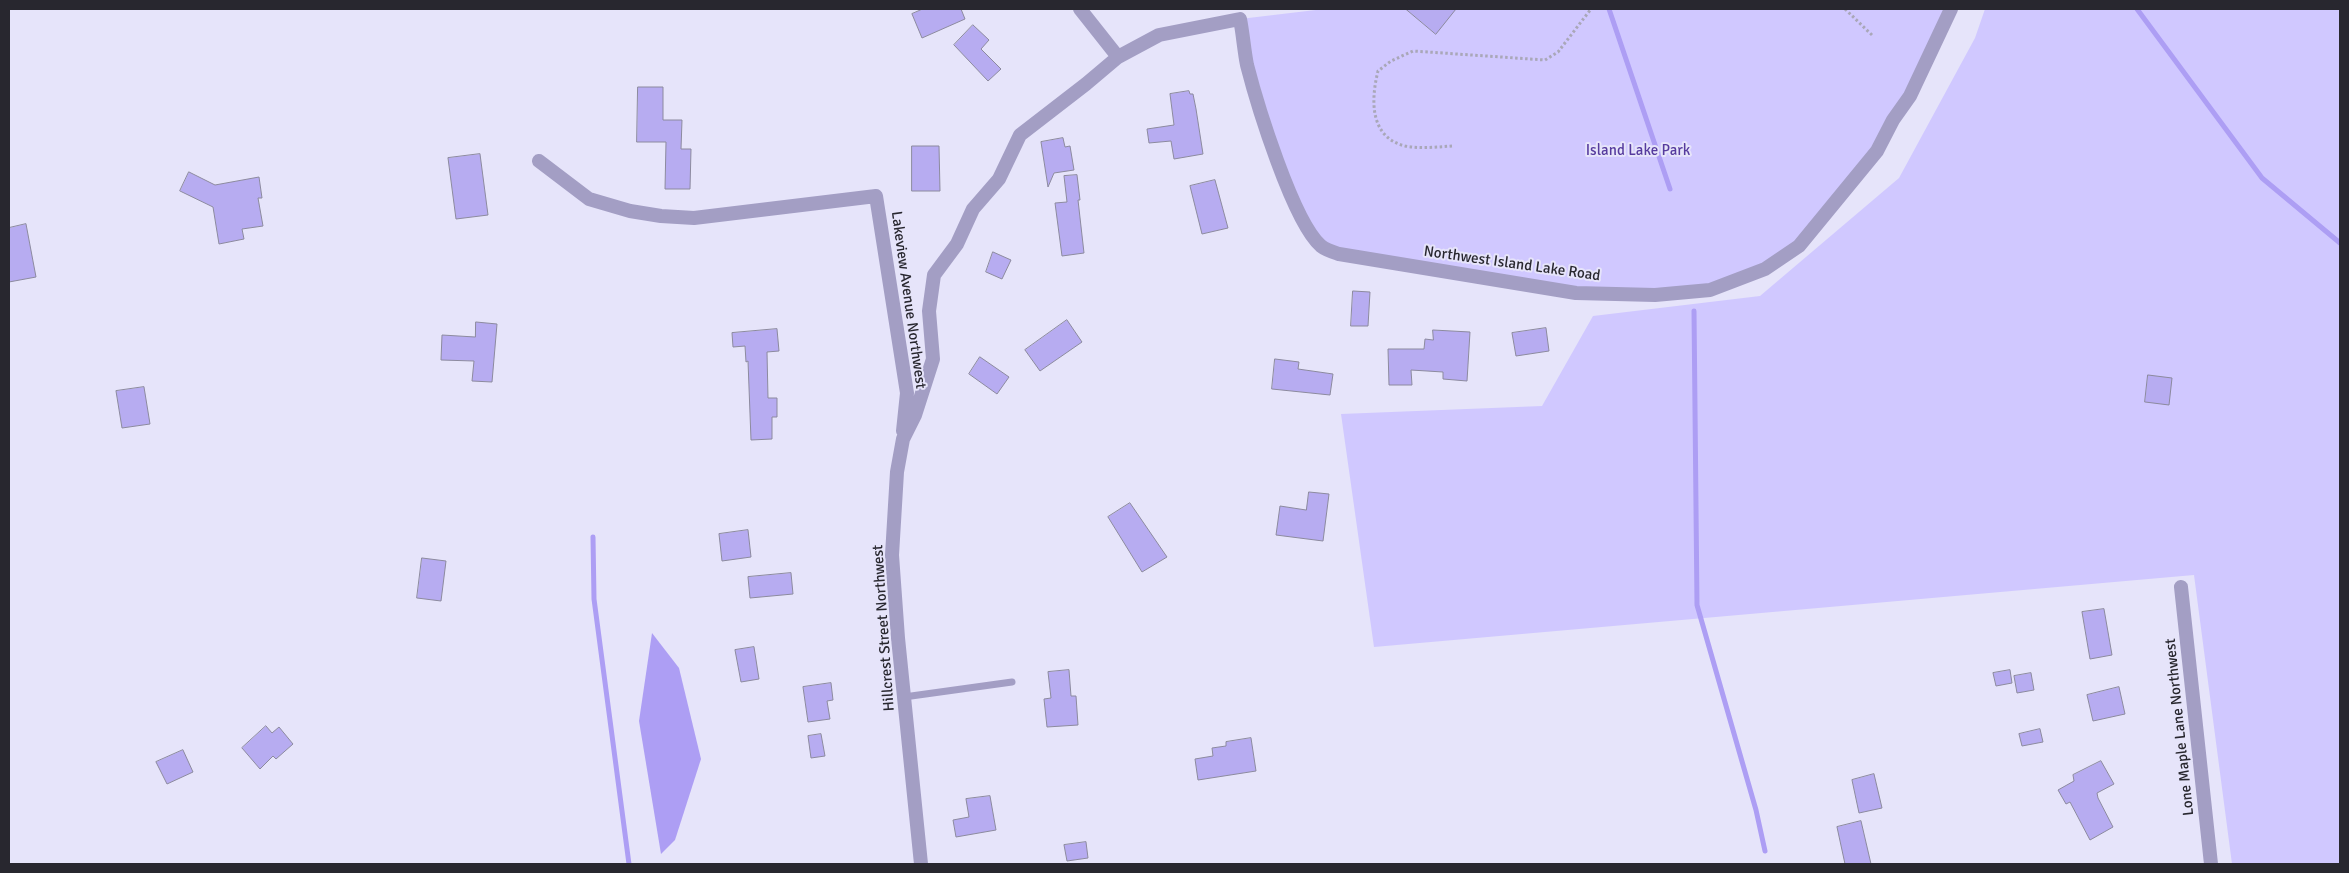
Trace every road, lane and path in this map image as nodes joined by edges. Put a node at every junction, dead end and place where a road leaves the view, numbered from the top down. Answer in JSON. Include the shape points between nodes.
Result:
{"nodes":[{"id":1,"x":1080,"y":9,"type":"edge"},
{"id":2,"x":1591,"y":9,"type":"edge"},
{"id":3,"x":1844,"y":9,"type":"edge"},
{"id":4,"x":1951,"y":9,"type":"edge"},
{"id":5,"x":1245,"y":14,"type":"edge"},
{"id":6,"x":1873,"y":36,"type":"dead end"},
{"id":7,"x":1118,"y":57,"type":"junction"},
{"id":8,"x":1452,"y":146,"type":"dead end"},
{"id":9,"x":539,"y":161,"type":"dead end"},
{"id":10,"x":902,"y":439,"type":"junction"},
{"id":11,"x":2181,"y":587,"type":"dead end"},
{"id":12,"x":1012,"y":682,"type":"dead end"},
{"id":13,"x":904,"y":696,"type":"junction"},
{"id":14,"x":921,"y":864,"type":"edge"},
{"id":15,"x":2211,"y":864,"type":"edge"}],
"edges":[{"from":1,"to":7,"type":"street"},
{"from":2,"to":8,"type":"path","via":[[1558,52],[1545,60],[1413,51],[1378,71],[1372,98],[1376,121],[1388,138],[1425,148]]},
{"from":3,"to":6,"type":"path"},
{"from":4,"to":5,"type":"street","name":"Northwest Island Lake Road","via":[[1910,96],[1877,151],[1799,246],[1765,269],[1710,290],[1656,296],[1576,293],[1338,254],[1322,247],[1292,198],[1260,108],[1247,64]]},
{"from":5,"to":7,"type":"street","name":"Hillcrest Street Northwest","via":[[1159,35]]},
{"from":7,"to":10,"type":"street","name":"Hillcrest Street Northwest","via":[[1020,135],[999,179],[973,209],[957,244],[934,274],[929,311],[933,360]]},
{"from":9,"to":10,"type":"street","name":"Lakeview Avenue Northwest","via":[[589,199],[661,216],[694,218],[876,196],[907,393]]},
{"from":10,"to":13,"type":"street","name":"Hillcrest Street Northwest","via":[[892,555]]},
{"from":11,"to":15,"type":"street","name":"Lone Maple Lane Northwest"},
{"from":12,"to":13,"type":"lane"},
{"from":13,"to":14,"type":"street","name":"Hillcrest Street Northwest"}]}
